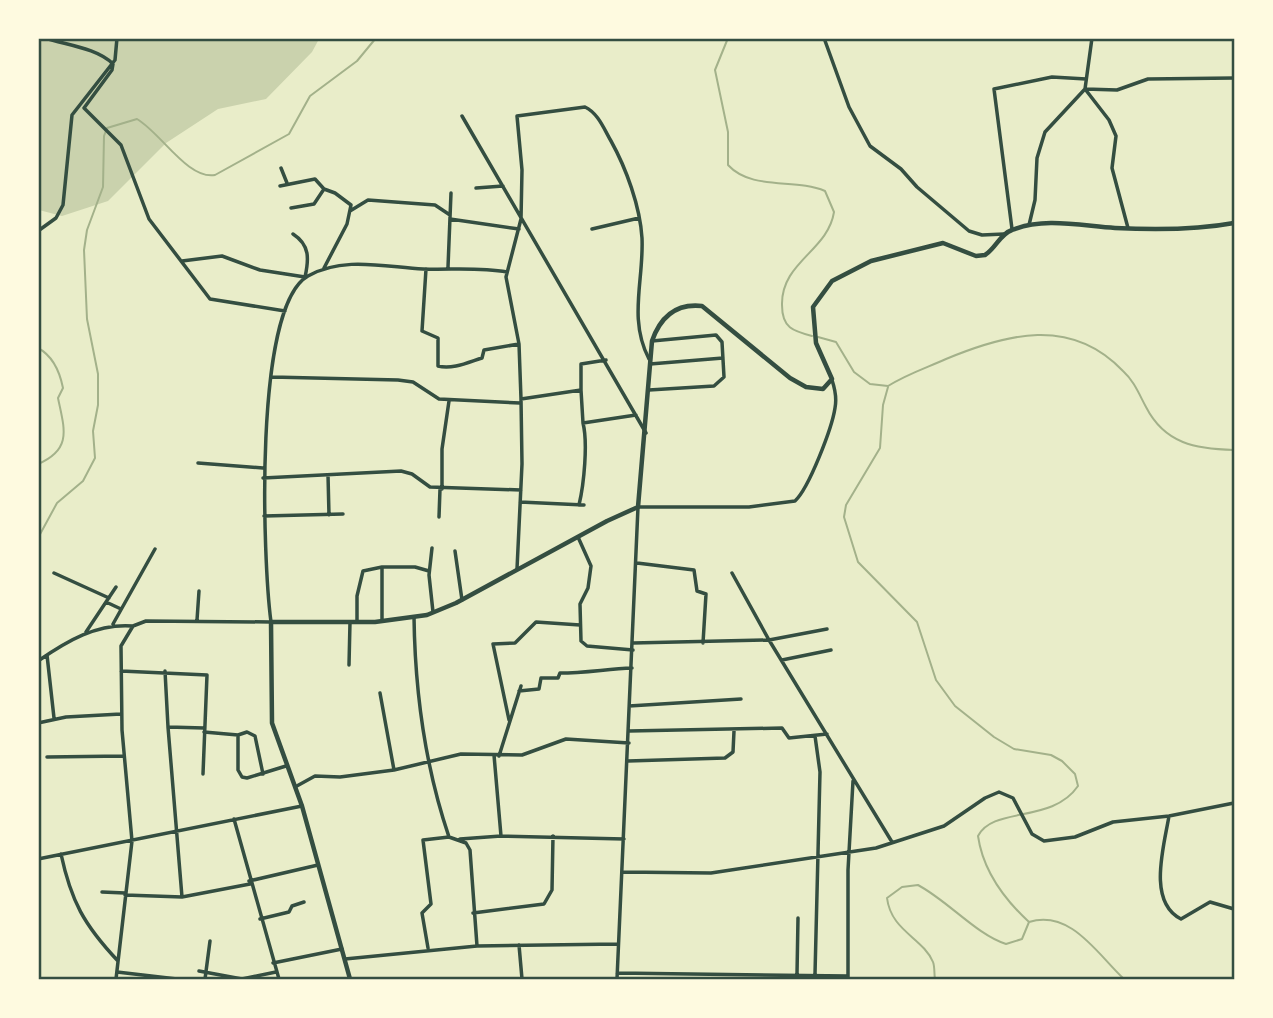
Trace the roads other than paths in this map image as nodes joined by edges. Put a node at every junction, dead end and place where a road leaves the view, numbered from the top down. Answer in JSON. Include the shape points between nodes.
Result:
{"nodes":[{"id":1,"x":45,"y":38,"type":"edge"},
{"id":2,"x":117,"y":38,"type":"edge"},
{"id":3,"x":824,"y":38,"type":"edge"},
{"id":4,"x":1092,"y":38,"type":"edge"},
{"id":5,"x":113,"y":64,"type":"junction"},
{"id":6,"x":1234,"y":78,"type":"edge"},
{"id":7,"x":1086,"y":79,"type":"junction"},
{"id":8,"x":1085,"y":89,"type":"junction"},
{"id":9,"x":462,"y":116,"type":"dead end"},
{"id":10,"x":281,"y":168,"type":"dead end"},
{"id":11,"x":287,"y":183,"type":"junction"},
{"id":12,"x":280,"y":186,"type":"dead end"},
{"id":13,"x":503,"y":186,"type":"junction"},
{"id":14,"x":476,"y":188,"type":"dead end"},
{"id":15,"x":324,"y":189,"type":"junction"},
{"id":16,"x":451,"y":193,"type":"dead end"},
{"id":17,"x":291,"y":208,"type":"dead end"},
{"id":18,"x":351,"y":211,"type":"junction"},
{"id":19,"x":450,"y":217,"type":"junction"},
{"id":20,"x":639,"y":218,"type":"junction"},
{"id":21,"x":521,"y":219,"type":"junction"},
{"id":22,"x":1234,"y":223,"type":"edge"},
{"id":23,"x":1029,"y":225,"type":"junction"},
{"id":24,"x":1128,"y":228,"type":"junction"},
{"id":25,"x":519,"y":229,"type":"junction"},
{"id":26,"x":592,"y":229,"type":"dead end"},
{"id":27,"x":1013,"y":229,"type":"junction"},
{"id":28,"x":38,"y":231,"type":"edge"},
{"id":29,"x":293,"y":234,"type":"dead end"},
{"id":30,"x":1004,"y":234,"type":"junction"},
{"id":31,"x":182,"y":261,"type":"junction"},
{"id":32,"x":449,"y":267,"type":"junction"},
{"id":33,"x":323,"y":269,"type":"junction"},
{"id":34,"x":426,"y":269,"type":"junction"},
{"id":35,"x":507,"y":272,"type":"junction"},
{"id":36,"x":305,"y":278,"type":"junction"},
{"id":37,"x":285,"y":311,"type":"junction"},
{"id":38,"x":652,"y":341,"type":"junction"},
{"id":39,"x":519,"y":344,"type":"junction"},
{"id":40,"x":723,"y":358,"type":"junction"},
{"id":41,"x":606,"y":360,"type":"junction"},
{"id":42,"x":650,"y":363,"type":"junction"},
{"id":43,"x":272,"y":377,"type":"junction"},
{"id":44,"x":832,"y":379,"type":"junction"},
{"id":45,"x":581,"y":390,"type":"junction"},
{"id":46,"x":649,"y":390,"type":"junction"},
{"id":47,"x":449,"y":401,"type":"junction"},
{"id":48,"x":521,"y":401,"type":"junction"},
{"id":49,"x":636,"y":415,"type":"junction"},
{"id":50,"x":583,"y":423,"type":"junction"},
{"id":51,"x":646,"y":433,"type":"junction"},
{"id":52,"x":198,"y":463,"type":"dead end"},
{"id":53,"x":263,"y":468,"type":"junction"},
{"id":54,"x":328,"y":475,"type":"junction"},
{"id":55,"x":263,"y":478,"type":"junction"},
{"id":56,"x":441,"y":489,"type":"junction"},
{"id":57,"x":521,"y":491,"type":"junction"},
{"id":58,"x":520,"y":502,"type":"junction"},
{"id":59,"x":638,"y":508,"type":"junction"},
{"id":60,"x":343,"y":514,"type":"dead end"},
{"id":61,"x":329,"y":515,"type":"junction"},
{"id":62,"x":264,"y":516,"type":"junction"},
{"id":63,"x":439,"y":517,"type":"dead end"},
{"id":64,"x":578,"y":537,"type":"junction"},
{"id":65,"x":432,"y":548,"type":"dead end"},
{"id":66,"x":155,"y":549,"type":"dead end"},
{"id":67,"x":455,"y":551,"type":"dead end"},
{"id":68,"x":637,"y":563,"type":"junction"},
{"id":69,"x":382,"y":567,"type":"junction"},
{"id":70,"x":517,"y":569,"type":"junction"},
{"id":71,"x":429,"y":570,"type":"junction"},
{"id":72,"x":54,"y":573,"type":"dead end"},
{"id":73,"x":732,"y":573,"type":"dead end"},
{"id":74,"x":116,"y":587,"type":"dead end"},
{"id":75,"x":200,"y":591,"type":"dead end"},
{"id":76,"x":107,"y":600,"type":"junction"},
{"id":77,"x":462,"y":600,"type":"junction"},
{"id":78,"x":121,"y":610,"type":"junction"},
{"id":79,"x":433,"y":613,"type":"junction"},
{"id":80,"x":414,"y":617,"type":"junction"},
{"id":81,"x":197,"y":621,"type":"junction"},
{"id":82,"x":382,"y":621,"type":"junction"},
{"id":83,"x":271,"y":622,"type":"junction"},
{"id":84,"x":350,"y":622,"type":"junction"},
{"id":85,"x":357,"y":622,"type":"junction"},
{"id":86,"x":113,"y":624,"type":"junction"},
{"id":87,"x":580,"y":625,"type":"junction"},
{"id":88,"x":133,"y":626,"type":"junction"},
{"id":89,"x":827,"y":629,"type":"dead end"},
{"id":90,"x":85,"y":633,"type":"junction"},
{"id":91,"x":769,"y":640,"type":"junction"},
{"id":92,"x":633,"y":643,"type":"junction"},
{"id":93,"x":703,"y":643,"type":"junction"},
{"id":94,"x":633,"y":650,"type":"junction"},
{"id":95,"x":831,"y":650,"type":"dead end"},
{"id":96,"x":47,"y":655,"type":"junction"},
{"id":97,"x":782,"y":660,"type":"junction"},
{"id":98,"x":38,"y":661,"type":"edge"},
{"id":99,"x":349,"y":665,"type":"dead end"},
{"id":100,"x":632,"y":668,"type":"junction"},
{"id":101,"x":121,"y":671,"type":"junction"},
{"id":102,"x":165,"y":671,"type":"junction"},
{"id":103,"x":380,"y":693,"type":"dead end"},
{"id":104,"x":741,"y":699,"type":"dead end"},
{"id":105,"x":629,"y":706,"type":"junction"},
{"id":106,"x":121,"y":714,"type":"junction"},
{"id":107,"x":54,"y":718,"type":"junction"},
{"id":108,"x":509,"y":720,"type":"junction"},
{"id":109,"x":38,"y":723,"type":"edge"},
{"id":110,"x":168,"y":727,"type":"junction"},
{"id":111,"x":204,"y":730,"type":"junction"},
{"id":112,"x":629,"y":731,"type":"junction"},
{"id":113,"x":734,"y":731,"type":"junction"},
{"id":114,"x":827,"y":734,"type":"junction"},
{"id":115,"x":238,"y":735,"type":"junction"},
{"id":116,"x":815,"y":736,"type":"junction"},
{"id":117,"x":629,"y":743,"type":"junction"},
{"id":118,"x":497,"y":755,"type":"junction"},
{"id":119,"x":124,"y":756,"type":"junction"},
{"id":120,"x":47,"y":757,"type":"dead end"},
{"id":121,"x":628,"y":761,"type":"junction"},
{"id":122,"x":428,"y":762,"type":"junction"},
{"id":123,"x":286,"y":766,"type":"junction"},
{"id":124,"x":394,"y":769,"type":"junction"},
{"id":125,"x":203,"y":774,"type":"dead end"},
{"id":126,"x":263,"y":774,"type":"junction"},
{"id":127,"x":853,"y":779,"type":"junction"},
{"id":128,"x":295,"y":786,"type":"junction"},
{"id":129,"x":1234,"y":803,"type":"edge"},
{"id":130,"x":302,"y":806,"type":"junction"},
{"id":131,"x":1169,"y":816,"type":"junction"},
{"id":132,"x":234,"y":819,"type":"junction"},
{"id":133,"x":176,"y":831,"type":"junction"},
{"id":134,"x":501,"y":836,"type":"junction"},
{"id":135,"x":553,"y":836,"type":"junction"},
{"id":136,"x":449,"y":838,"type":"junction"},
{"id":137,"x":624,"y":839,"type":"junction"},
{"id":138,"x":458,"y":840,"type":"junction"},
{"id":139,"x":132,"y":841,"type":"junction"},
{"id":140,"x":892,"y":842,"type":"junction"},
{"id":141,"x":849,"y":851,"type":"junction"},
{"id":142,"x":61,"y":854,"type":"junction"},
{"id":143,"x":818,"y":856,"type":"junction"},
{"id":144,"x":38,"y":859,"type":"edge"},
{"id":145,"x":318,"y":865,"type":"junction"},
{"id":146,"x":623,"y":872,"type":"junction"},
{"id":147,"x":250,"y":882,"type":"junction"},
{"id":148,"x":102,"y":892,"type":"dead end"},
{"id":149,"x":125,"y":894,"type":"junction"},
{"id":150,"x":182,"y":897,"type":"junction"},
{"id":151,"x":304,"y":902,"type":"dead end"},
{"id":152,"x":1234,"y":909,"type":"edge"},
{"id":153,"x":473,"y":913,"type":"junction"},
{"id":154,"x":797,"y":918,"type":"dead end"},
{"id":155,"x":260,"y":919,"type":"junction"},
{"id":156,"x":210,"y":941,"type":"dead end"},
{"id":157,"x":618,"y":944,"type":"junction"},
{"id":158,"x":519,"y":945,"type":"junction"},
{"id":159,"x":477,"y":946,"type":"junction"},
{"id":160,"x":342,"y":949,"type":"junction"},
{"id":161,"x":428,"y":949,"type":"junction"},
{"id":162,"x":345,"y":959,"type":"junction"},
{"id":163,"x":118,"y":961,"type":"junction"},
{"id":164,"x":273,"y":963,"type":"junction"},
{"id":165,"x":199,"y":971,"type":"dead end"},
{"id":166,"x":117,"y":972,"type":"junction"},
{"id":167,"x":276,"y":972,"type":"junction"},
{"id":168,"x":206,"y":973,"type":"junction"},
{"id":169,"x":617,"y":973,"type":"junction"},
{"id":170,"x":797,"y":974,"type":"junction"},
{"id":171,"x":815,"y":974,"type":"junction"},
{"id":172,"x":141,"y":977,"type":"edge"},
{"id":173,"x":696,"y":977,"type":"edge"},
{"id":174,"x":848,"y":978,"type":"edge"},
{"id":175,"x":116,"y":979,"type":"edge"},
{"id":176,"x":177,"y":979,"type":"edge"},
{"id":177,"x":205,"y":979,"type":"edge"},
{"id":178,"x":279,"y":979,"type":"edge"},
{"id":179,"x":350,"y":979,"type":"edge"},
{"id":180,"x":522,"y":979,"type":"edge"},
{"id":181,"x":617,"y":979,"type":"edge"}],
"edges":[{"from":1,"to":5,"type":"street","via":[[108,58]]},
{"from":2,"to":5,"type":"street"},
{"from":3,"to":30,"type":"street","via":[[849,107],[870,146],[969,231]]},
{"from":4,"to":7,"type":"street"},
{"from":5,"to":28,"type":"street","via":[[72,115],[63,205],[56,218]]},
{"from":5,"to":31,"type":"street","via":[[84,108],[121,145],[149,219]]},
{"from":6,"to":8,"type":"street","via":[[1148,79],[1117,90]]},
{"from":7,"to":8,"type":"street"},
{"from":7,"to":27,"type":"street","via":[[1052,77],[993,89]]},
{"from":8,"to":23,"type":"street","via":[[1045,132]]},
{"from":8,"to":24,"type":"street","via":[[1116,136],[1112,169]]},
{"from":9,"to":13,"type":"street"},
{"from":10,"to":11,"type":"street"},
{"from":11,"to":12,"type":"street"},
{"from":11,"to":15,"type":"street","via":[[315,179]]},
{"from":13,"to":14,"type":"street"},
{"from":13,"to":21,"type":"street"},
{"from":15,"to":17,"type":"street","via":[[314,204]]},
{"from":15,"to":18,"type":"street","via":[[348,200]]},
{"from":16,"to":19,"type":"street"},
{"from":18,"to":19,"type":"street","via":[[368,200],[435,205]]},
{"from":18,"to":33,"type":"street"},
{"from":19,"to":25,"type":"street"},
{"from":19,"to":32,"type":"street"},
{"from":20,"to":21,"type":"street","via":[[616,150],[590,110],[578,106],[517,116]]},
{"from":20,"to":26,"type":"street"},
{"from":20,"to":42,"type":"street","via":[[642,258],[636,311]]},
{"from":21,"to":25,"type":"street"},
{"from":21,"to":41,"type":"street"},
{"from":22,"to":24,"type":"street"},
{"from":23,"to":24,"type":"street"},
{"from":23,"to":27,"type":"street"},
{"from":25,"to":35,"type":"street"},
{"from":27,"to":30,"type":"street"},
{"from":29,"to":36,"type":"street","via":[[307,249]]},
{"from":30,"to":44,"type":"street","via":[[985,255],[943,243],[871,261],[832,281],[818,296],[813,318],[818,352]]},
{"from":31,"to":36,"type":"street","via":[[222,256],[260,270]]},
{"from":31,"to":37,"type":"street","via":[[211,299]]},
{"from":32,"to":34,"type":"street"},
{"from":32,"to":35,"type":"street"},
{"from":33,"to":34,"type":"street","via":[[351,264]]},
{"from":33,"to":36,"type":"street"},
{"from":34,"to":39,"type":"street","via":[[422,331],[438,338],[438,366],[464,364],[482,358],[484,350]]},
{"from":35,"to":39,"type":"street"},
{"from":36,"to":37,"type":"street"},
{"from":37,"to":43,"type":"street"},
{"from":38,"to":40,"type":"street","via":[[712,334],[722,342]]},
{"from":38,"to":42,"type":"street"},
{"from":38,"to":44,"type":"street","via":[[668,314],[691,304],[702,306],[806,387],[823,389]]},
{"from":39,"to":48,"type":"street"},
{"from":40,"to":42,"type":"street"},
{"from":40,"to":46,"type":"street","via":[[724,377],[714,386]]},
{"from":41,"to":45,"type":"street","via":[[581,364]]},
{"from":41,"to":49,"type":"street"},
{"from":42,"to":46,"type":"street"},
{"from":43,"to":47,"type":"street","via":[[408,381],[434,398]]},
{"from":43,"to":53,"type":"street"},
{"from":44,"to":59,"type":"street","via":[[836,395],[833,417],[805,488],[795,501],[749,507]]},
{"from":45,"to":48,"type":"street"},
{"from":45,"to":50,"type":"street"},
{"from":46,"to":51,"type":"street"},
{"from":47,"to":48,"type":"street"},
{"from":47,"to":56,"type":"street"},
{"from":48,"to":57,"type":"street"},
{"from":49,"to":50,"type":"street"},
{"from":49,"to":51,"type":"street"},
{"from":50,"to":58,"type":"street","via":[[581,505]]},
{"from":51,"to":59,"type":"street"},
{"from":52,"to":53,"type":"street"},
{"from":53,"to":55,"type":"street"},
{"from":54,"to":55,"type":"street"},
{"from":54,"to":56,"type":"street","via":[[407,472]]},
{"from":54,"to":61,"type":"street"},
{"from":55,"to":62,"type":"street"},
{"from":56,"to":57,"type":"street"},
{"from":56,"to":63,"type":"street"},
{"from":57,"to":58,"type":"street"},
{"from":58,"to":70,"type":"street"},
{"from":59,"to":64,"type":"street"},
{"from":59,"to":68,"type":"street"},
{"from":60,"to":61,"type":"street"},
{"from":61,"to":62,"type":"street"},
{"from":62,"to":83,"type":"street"},
{"from":64,"to":70,"type":"street"},
{"from":64,"to":87,"type":"street","via":[[591,564],[580,604]]},
{"from":65,"to":71,"type":"street"},
{"from":66,"to":78,"type":"street"},
{"from":67,"to":77,"type":"street"},
{"from":68,"to":92,"type":"street"},
{"from":68,"to":93,"type":"street","via":[[694,570],[697,592],[706,594]]},
{"from":69,"to":71,"type":"street"},
{"from":69,"to":82,"type":"street"},
{"from":69,"to":85,"type":"street","via":[[363,571]]},
{"from":70,"to":77,"type":"street"},
{"from":71,"to":79,"type":"street"},
{"from":72,"to":76,"type":"street"},
{"from":73,"to":91,"type":"street"},
{"from":74,"to":76,"type":"street"},
{"from":75,"to":81,"type":"street"},
{"from":76,"to":78,"type":"street"},
{"from":76,"to":90,"type":"street"},
{"from":77,"to":79,"type":"street"},
{"from":78,"to":86,"type":"street"},
{"from":79,"to":80,"type":"street"},
{"from":80,"to":82,"type":"street"},
{"from":80,"to":122,"type":"street","via":[[415,679]]},
{"from":81,"to":83,"type":"street"},
{"from":81,"to":88,"type":"street"},
{"from":82,"to":85,"type":"street"},
{"from":83,"to":84,"type":"street"},
{"from":83,"to":123,"type":"street","via":[[271,723]]},
{"from":84,"to":85,"type":"street"},
{"from":84,"to":99,"type":"street"},
{"from":86,"to":88,"type":"street"},
{"from":86,"to":90,"type":"street"},
{"from":87,"to":94,"type":"street","via":[[580,641],[585,646]]},
{"from":87,"to":108,"type":"street","via":[[536,622],[514,643],[494,644]]},
{"from":88,"to":101,"type":"street","via":[[121,646]]},
{"from":89,"to":91,"type":"street"},
{"from":90,"to":96,"type":"street"},
{"from":91,"to":93,"type":"street"},
{"from":91,"to":97,"type":"street"},
{"from":92,"to":93,"type":"street"},
{"from":92,"to":94,"type":"street"},
{"from":94,"to":100,"type":"street"},
{"from":95,"to":97,"type":"street"},
{"from":96,"to":98,"type":"street"},
{"from":96,"to":107,"type":"street"},
{"from":97,"to":114,"type":"street"},
{"from":100,"to":105,"type":"street"},
{"from":100,"to":108,"type":"street","via":[[541,678],[539,689],[520,688]]},
{"from":101,"to":102,"type":"street"},
{"from":101,"to":106,"type":"street"},
{"from":102,"to":110,"type":"street"},
{"from":102,"to":111,"type":"street","via":[[207,675]]},
{"from":103,"to":124,"type":"street"},
{"from":104,"to":105,"type":"street"},
{"from":105,"to":112,"type":"street"},
{"from":106,"to":107,"type":"street"},
{"from":106,"to":119,"type":"street"},
{"from":107,"to":109,"type":"street"},
{"from":108,"to":118,"type":"street"},
{"from":110,"to":111,"type":"street"},
{"from":110,"to":133,"type":"street"},
{"from":111,"to":115,"type":"street"},
{"from":111,"to":125,"type":"street"},
{"from":112,"to":113,"type":"street"},
{"from":112,"to":117,"type":"street"},
{"from":113,"to":116,"type":"street","via":[[782,728],[789,738]]},
{"from":113,"to":121,"type":"street","via":[[733,752],[725,758]]},
{"from":114,"to":116,"type":"street"},
{"from":114,"to":127,"type":"street"},
{"from":115,"to":126,"type":"street","via":[[247,732],[254,736]]},
{"from":115,"to":126,"type":"street","via":[[239,774],[247,778]]},
{"from":116,"to":143,"type":"street","via":[[820,772]]},
{"from":117,"to":118,"type":"street","via":[[566,739],[534,752]]},
{"from":117,"to":121,"type":"street"},
{"from":118,"to":122,"type":"street","via":[[461,754]]},
{"from":118,"to":134,"type":"street"},
{"from":119,"to":120,"type":"street"},
{"from":119,"to":139,"type":"street"},
{"from":121,"to":137,"type":"street"},
{"from":122,"to":124,"type":"street"},
{"from":122,"to":136,"type":"street"},
{"from":123,"to":126,"type":"street"},
{"from":123,"to":128,"type":"street"},
{"from":124,"to":128,"type":"street","via":[[315,776]]},
{"from":127,"to":140,"type":"street"},
{"from":127,"to":141,"type":"street"},
{"from":128,"to":130,"type":"street"},
{"from":129,"to":131,"type":"street"},
{"from":130,"to":132,"type":"street"},
{"from":130,"to":145,"type":"street"},
{"from":131,"to":140,"type":"street","via":[[1113,822],[1075,837],[1037,839],[1013,798],[1003,792],[993,793],[944,826]]},
{"from":131,"to":152,"type":"street","via":[[1162,876],[1162,899],[1167,907],[1181,919],[1210,902]]},
{"from":132,"to":133,"type":"street"},
{"from":132,"to":147,"type":"street"},
{"from":133,"to":139,"type":"street"},
{"from":133,"to":150,"type":"street"},
{"from":134,"to":135,"type":"street"},
{"from":134,"to":138,"type":"street"},
{"from":135,"to":137,"type":"street"},
{"from":135,"to":153,"type":"street","via":[[552,890],[544,904]]},
{"from":136,"to":138,"type":"street"},
{"from":136,"to":161,"type":"street","via":[[423,840],[431,904],[422,914]]},
{"from":137,"to":146,"type":"street"},
{"from":138,"to":153,"type":"street","via":[[470,850]]},
{"from":139,"to":142,"type":"street"},
{"from":139,"to":149,"type":"street"},
{"from":140,"to":141,"type":"street"},
{"from":141,"to":143,"type":"street"},
{"from":141,"to":174,"type":"street"},
{"from":142,"to":144,"type":"street"},
{"from":142,"to":163,"type":"street","via":[[79,913]]},
{"from":143,"to":146,"type":"street","via":[[712,873]]},
{"from":143,"to":171,"type":"street"},
{"from":145,"to":147,"type":"street"},
{"from":145,"to":160,"type":"street"},
{"from":146,"to":157,"type":"street"},
{"from":147,"to":150,"type":"street"},
{"from":147,"to":155,"type":"street"},
{"from":148,"to":149,"type":"street"},
{"from":149,"to":150,"type":"street"},
{"from":149,"to":163,"type":"street"},
{"from":151,"to":155,"type":"street","via":[[289,912]]},
{"from":153,"to":159,"type":"street"},
{"from":154,"to":170,"type":"street"},
{"from":155,"to":164,"type":"street"},
{"from":156,"to":168,"type":"street"},
{"from":157,"to":158,"type":"street"},
{"from":157,"to":169,"type":"street"},
{"from":158,"to":159,"type":"street"},
{"from":158,"to":180,"type":"street"},
{"from":159,"to":161,"type":"street"},
{"from":160,"to":162,"type":"street"},
{"from":160,"to":164,"type":"street"},
{"from":161,"to":162,"type":"street"},
{"from":162,"to":179,"type":"street"},
{"from":163,"to":166,"type":"street"},
{"from":164,"to":167,"type":"street"},
{"from":165,"to":168,"type":"street"},
{"from":166,"to":172,"type":"street"},
{"from":166,"to":175,"type":"street"},
{"from":167,"to":168,"type":"street","via":[[242,979]]},
{"from":167,"to":178,"type":"street"},
{"from":168,"to":177,"type":"street"},
{"from":169,"to":173,"type":"street"},
{"from":169,"to":181,"type":"street"},
{"from":170,"to":171,"type":"street"},
{"from":170,"to":173,"type":"street"},
{"from":171,"to":174,"type":"street"},
{"from":172,"to":176,"type":"street"}]}
